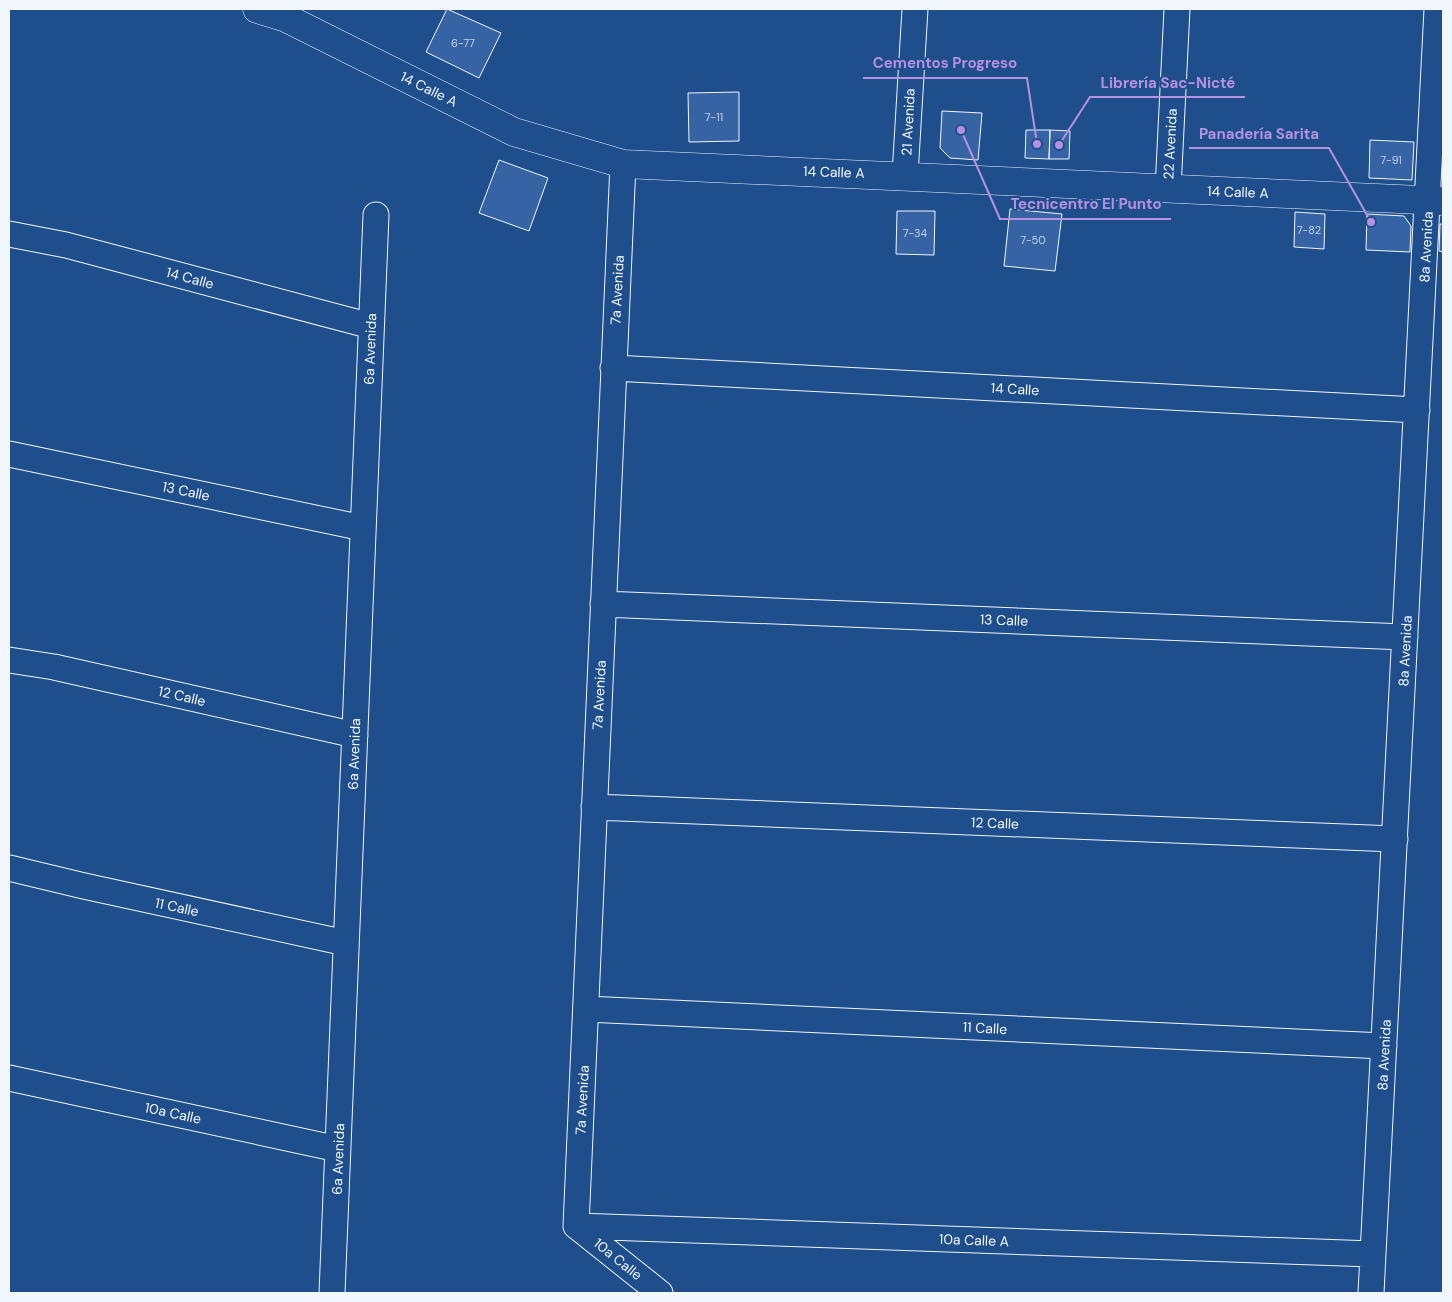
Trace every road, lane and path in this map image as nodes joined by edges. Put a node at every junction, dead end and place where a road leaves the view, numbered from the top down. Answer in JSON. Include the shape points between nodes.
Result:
{"nodes":[{"id":1,"x":257,"y":9,"type":"edge"},
{"id":2,"x":915,"y":9,"type":"edge"},
{"id":3,"x":1177,"y":9,"type":"edge"},
{"id":4,"x":1437,"y":9,"type":"edge"},
{"id":5,"x":623,"y":164,"type":"junction"},
{"id":6,"x":905,"y":175,"type":"junction"},
{"id":7,"x":1168,"y":189,"type":"junction"},
{"id":8,"x":1436,"y":200,"type":"edge"},
{"id":9,"x":376,"y":215,"type":"dead end"},
{"id":10,"x":9,"y":234,"type":"edge"},
{"id":11,"x":371,"y":326,"type":"junction"},
{"id":12,"x":613,"y":368,"type":"junction"},
{"id":13,"x":1417,"y":410,"type":"junction"},
{"id":14,"x":9,"y":454,"type":"edge"},
{"id":15,"x":363,"y":528,"type":"junction"},
{"id":16,"x":603,"y":604,"type":"junction"},
{"id":17,"x":1405,"y":637,"type":"junction"},
{"id":18,"x":9,"y":660,"type":"edge"},
{"id":19,"x":355,"y":735,"type":"junction"},
{"id":20,"x":594,"y":807,"type":"junction"},
{"id":21,"x":1395,"y":839,"type":"junction"},
{"id":22,"x":9,"y":868,"type":"edge"},
{"id":23,"x":346,"y":943,"type":"junction"},
{"id":24,"x":586,"y":1009,"type":"junction"},
{"id":25,"x":1384,"y":1046,"type":"junction"},
{"id":26,"x":9,"y":1078,"type":"edge"},
{"id":27,"x":338,"y":1149,"type":"junction"},
{"id":28,"x":576,"y":1226,"type":"junction"},
{"id":29,"x":1373,"y":1254,"type":"junction"},
{"id":30,"x":332,"y":1293,"type":"edge"},
{"id":31,"x":660,"y":1293,"type":"edge"},
{"id":32,"x":1371,"y":1293,"type":"edge"}],
"edges":[{"from":1,"to":5,"type":"street","name":"14 Calle A","via":[[286,18],[514,132]]},
{"from":2,"to":6,"type":"street","name":"21 Avenida"},
{"from":3,"to":7,"type":"street","name":"22 Avenida"},
{"from":4,"to":8,"type":"street","name":"8a Avenida"},
{"from":5,"to":6,"type":"street","name":"14 Calle A"},
{"from":5,"to":12,"type":"street","name":"7a Avenida"},
{"from":6,"to":7,"type":"street","name":"14 Calle A"},
{"from":7,"to":8,"type":"street","name":"14 Calle A"},
{"from":8,"to":13,"type":"street","name":"8a Avenida"},
{"from":9,"to":11,"type":"street","name":"6a Avenida"},
{"from":10,"to":11,"type":"street","name":"14 Calle","via":[[66,245]]},
{"from":11,"to":15,"type":"street","name":"6a Avenida"},
{"from":12,"to":13,"type":"street","name":"14 Calle"},
{"from":12,"to":16,"type":"street","name":"7a Avenida"},
{"from":13,"to":17,"type":"street","name":"8a Avenida"},
{"from":14,"to":15,"type":"street","name":"13 Calle"},
{"from":15,"to":19,"type":"street","name":"6a Avenida"},
{"from":16,"to":17,"type":"street","name":"13 Calle"},
{"from":16,"to":20,"type":"street","name":"7a Avenida"},
{"from":17,"to":21,"type":"street","name":"8a Avenida"},
{"from":18,"to":19,"type":"street","name":"12 Calle","via":[[54,667]]},
{"from":19,"to":23,"type":"street","name":"6a Avenida"},
{"from":20,"to":21,"type":"street","name":"12 Calle"},
{"from":20,"to":24,"type":"street","name":"7a Avenida"},
{"from":21,"to":25,"type":"street","name":"8a Avenida"},
{"from":22,"to":23,"type":"street","name":"11 Calle"},
{"from":23,"to":27,"type":"street","name":"6a Avenida"},
{"from":24,"to":25,"type":"street","name":"11 Calle"},
{"from":24,"to":28,"type":"street","name":"7a Avenida"},
{"from":25,"to":29,"type":"street","name":"8a Avenida"},
{"from":26,"to":27,"type":"street","name":"10a Calle"},
{"from":27,"to":30,"type":"street","name":"6a Avenida"},
{"from":28,"to":29,"type":"street","name":"10a Calle A"},
{"from":28,"to":31,"type":"street","name":"10a Calle"},
{"from":29,"to":32,"type":"street","name":"8a Avenida"}]}
